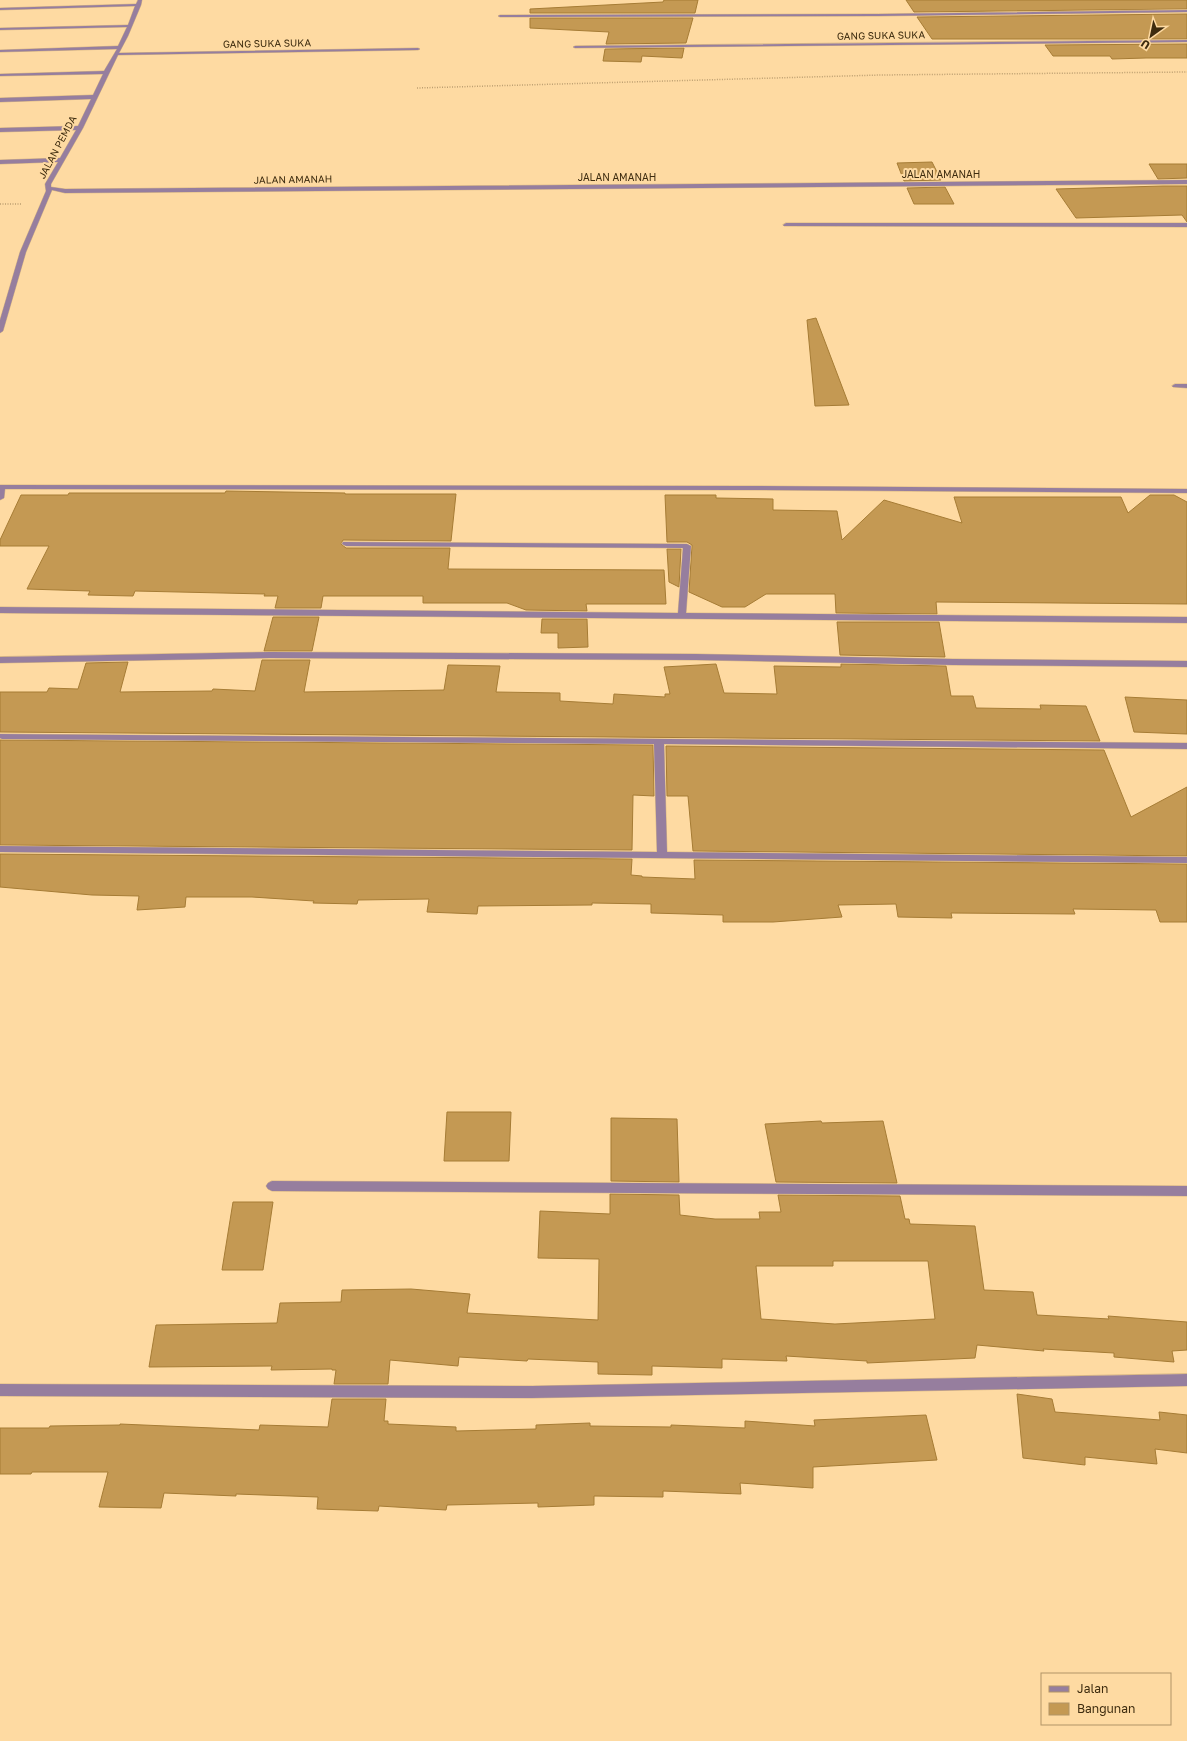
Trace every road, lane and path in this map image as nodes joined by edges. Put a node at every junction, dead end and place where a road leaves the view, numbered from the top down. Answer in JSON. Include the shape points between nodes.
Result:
{"nodes":[{"id":1,"x":140,"y":3,"type":"edge"},
{"id":2,"x":0,"y":9,"type":"edge"},
{"id":3,"x":1187,"y":11,"type":"edge"},
{"id":4,"x":500,"y":16,"type":"dead end"},
{"id":5,"x":129,"y":26,"type":"junction"},
{"id":6,"x":0,"y":29,"type":"edge"},
{"id":7,"x":1187,"y":41,"type":"edge"},
{"id":8,"x":120,"y":47,"type":"junction"},
{"id":9,"x":575,"y":47,"type":"dead end"},
{"id":10,"x":418,"y":49,"type":"dead end"},
{"id":11,"x":0,"y":51,"type":"edge"},
{"id":12,"x":117,"y":54,"type":"junction"},
{"id":13,"x":106,"y":72,"type":"junction"},
{"id":14,"x":1187,"y":72,"type":"edge"},
{"id":15,"x":0,"y":75,"type":"edge"},
{"id":16,"x":417,"y":88,"type":"dead end"},
{"id":17,"x":93,"y":97,"type":"junction"},
{"id":18,"x":0,"y":100,"type":"edge"},
{"id":19,"x":80,"y":128,"type":"junction"},
{"id":20,"x":0,"y":130,"type":"edge"},
{"id":21,"x":61,"y":160,"type":"junction"},
{"id":22,"x":0,"y":162,"type":"edge"},
{"id":23,"x":1187,"y":182,"type":"edge"},
{"id":24,"x":48,"y":188,"type":"junction"},
{"id":25,"x":786,"y":225,"type":"dead end"},
{"id":26,"x":1187,"y":225,"type":"edge"},
{"id":27,"x":0,"y":331,"type":"edge"},
{"id":28,"x":1174,"y":386,"type":"dead end"},
{"id":29,"x":1187,"y":386,"type":"edge"},
{"id":30,"x":1187,"y":492,"type":"edge"},
{"id":31,"x":0,"y":498,"type":"edge"},
{"id":32,"x":346,"y":544,"type":"dead end"},
{"id":33,"x":0,"y":610,"type":"edge"},
{"id":34,"x":682,"y":616,"type":"junction"},
{"id":35,"x":1187,"y":620,"type":"edge"},
{"id":36,"x":0,"y":660,"type":"edge"},
{"id":37,"x":1187,"y":664,"type":"edge"},
{"id":38,"x":2,"y":736,"type":"dead end"},
{"id":39,"x":659,"y":742,"type":"junction"},
{"id":40,"x":1187,"y":746,"type":"edge"},
{"id":41,"x":0,"y":850,"type":"edge"},
{"id":42,"x":662,"y":855,"type":"junction"},
{"id":43,"x":1187,"y":860,"type":"edge"},
{"id":44,"x":272,"y":1186,"type":"dead end"},
{"id":45,"x":1187,"y":1191,"type":"edge"},
{"id":46,"x":1187,"y":1380,"type":"edge"},
{"id":47,"x":0,"y":1390,"type":"edge"}],
"edges":[{"from":1,"to":2,"type":"street"},
{"from":1,"to":5,"type":"street","name":"JALAN PEMDA"},
{"from":3,"to":4,"type":"street","via":[[863,16]]},
{"from":5,"to":6,"type":"street"},
{"from":5,"to":8,"type":"street","name":"JALAN PEMDA"},
{"from":7,"to":9,"type":"street","name":"GANG SUKA SUKA"},
{"from":8,"to":11,"type":"street"},
{"from":8,"to":12,"type":"street","name":"JALAN PEMDA"},
{"from":10,"to":12,"type":"street","name":"GANG SUKA SUKA"},
{"from":12,"to":13,"type":"street","name":"JALAN PEMDA"},
{"from":13,"to":15,"type":"street"},
{"from":13,"to":17,"type":"street","name":"JALAN PEMDA"},
{"from":14,"to":16,"type":"path","via":[[881,75]]},
{"from":17,"to":18,"type":"street"},
{"from":17,"to":19,"type":"street","name":"JALAN PEMDA"},
{"from":19,"to":20,"type":"street"},
{"from":19,"to":21,"type":"street","name":"JALAN PEMDA"},
{"from":21,"to":22,"type":"street"},
{"from":21,"to":24,"type":"street","name":"JALAN PEMDA"},
{"from":23,"to":24,"type":"street","name":"JALAN AMANAH","via":[[65,191]]},
{"from":24,"to":27,"type":"street","name":"JALAN PEMDA","via":[[49,191],[23,252]]},
{"from":25,"to":26,"type":"street"},
{"from":28,"to":29,"type":"street"},
{"from":30,"to":31,"type":"street","via":[[754,488],[2,487]]},
{"from":32,"to":34,"type":"street","via":[[687,546]]},
{"from":33,"to":34,"type":"street"},
{"from":34,"to":35,"type":"street"},
{"from":36,"to":37,"type":"street","via":[[278,654]]},
{"from":38,"to":39,"type":"street"},
{"from":39,"to":40,"type":"street"},
{"from":39,"to":42,"type":"street"},
{"from":41,"to":42,"type":"street"},
{"from":42,"to":43,"type":"street"},
{"from":44,"to":45,"type":"street"},
{"from":46,"to":47,"type":"street","via":[[532,1392]]}]}
